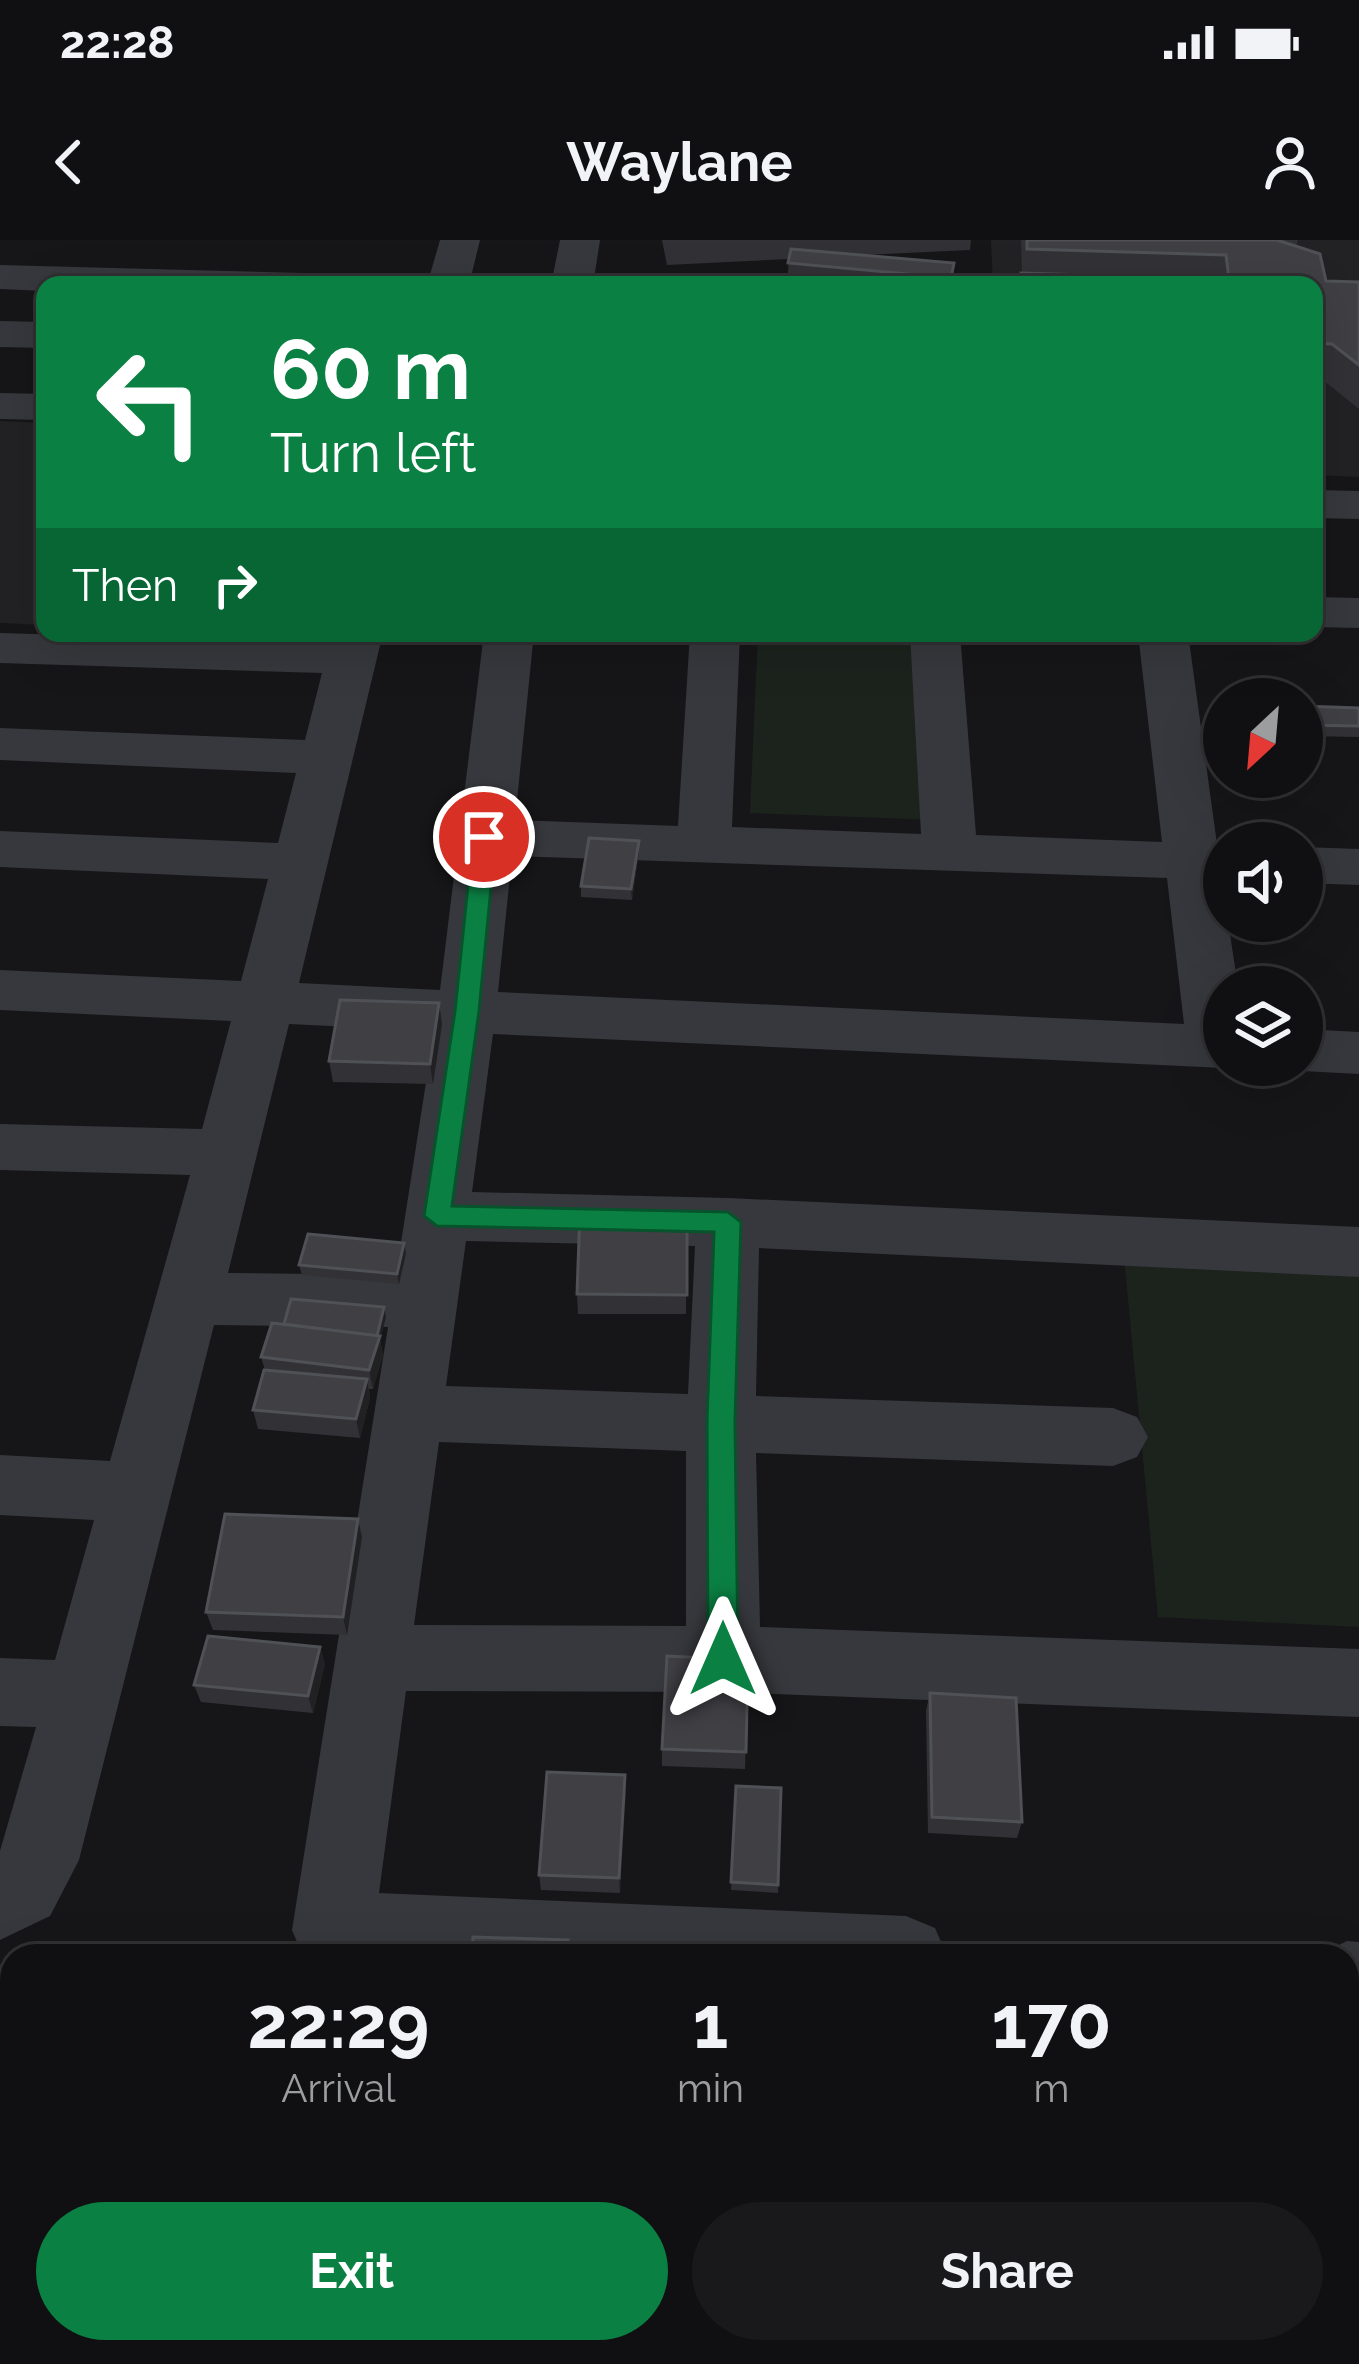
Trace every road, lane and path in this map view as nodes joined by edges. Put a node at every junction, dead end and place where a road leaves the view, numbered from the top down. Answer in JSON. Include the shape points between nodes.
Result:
{"nodes":[{"id":1,"x":460,"y":240,"type":"edge"},
{"id":2,"x":580,"y":240,"type":"edge"},
{"id":3,"x":450,"y":276,"type":"edge"},
{"id":4,"x":574,"y":276,"type":"edge"},
{"id":5,"x":0,"y":277,"type":"edge"},
{"id":6,"x":36,"y":278,"type":"edge"},
{"id":7,"x":0,"y":334,"type":"edge"},
{"id":8,"x":36,"y":335,"type":"edge"},
{"id":9,"x":0,"y":406,"type":"edge"},
{"id":10,"x":36,"y":407,"type":"edge"},
{"id":11,"x":1323,"y":504,"type":"edge"},
{"id":12,"x":1359,"y":505,"type":"edge"},
{"id":13,"x":1323,"y":612,"type":"edge"},
{"id":14,"x":1359,"y":613,"type":"edge"},
{"id":15,"x":508,"y":642,"type":"edge"},
{"id":16,"x":715,"y":642,"type":"edge"},
{"id":17,"x":936,"y":642,"type":"edge"},
{"id":18,"x":1165,"y":642,"type":"edge"},
{"id":19,"x":355,"y":646,"type":"edge"},
{"id":20,"x":0,"y":648,"type":"edge"},
{"id":21,"x":0,"y":744,"type":"edge"},
{"id":22,"x":325,"y":758,"type":"junction"},
{"id":23,"x":1203,"y":832,"type":"edge"},
{"id":24,"x":484,"y":837,"type":"junction"},
{"id":25,"x":704,"y":845,"type":"junction"},
{"id":26,"x":0,"y":849,"type":"edge"},
{"id":27,"x":950,"y":853,"type":"junction"},
{"id":28,"x":298,"y":862,"type":"junction"},
{"id":29,"x":1203,"y":862,"type":"edge"},
{"id":30,"x":1323,"y":866,"type":"edge"},
{"id":31,"x":1359,"y":867,"type":"edge"},
{"id":32,"x":0,"y":990,"type":"edge"},
{"id":33,"x":262,"y":1002,"type":"junction"},
{"id":34,"x":467,"y":1011,"type":"junction"},
{"id":35,"x":1203,"y":1045,"type":"edge"},
{"id":36,"x":1323,"y":1051,"type":"edge"},
{"id":37,"x":1359,"y":1053,"type":"edge"},
{"id":38,"x":0,"y":1147,"type":"edge"},
{"id":39,"x":227,"y":1153,"type":"junction"},
{"id":40,"x":437,"y":1216,"type":"junction"},
{"id":41,"x":728,"y":1222,"type":"junction"},
{"id":42,"x":1359,"y":1252,"type":"edge"},
{"id":43,"x":188,"y":1299,"type":"junction"},
{"id":44,"x":425,"y":1301,"type":"junction"},
{"id":45,"x":408,"y":1413,"type":"junction"},
{"id":46,"x":721,"y":1421,"type":"junction"},
{"id":47,"x":1113,"y":1438,"type":"dead end"},
{"id":48,"x":0,"y":1485,"type":"edge"},
{"id":49,"x":135,"y":1492,"type":"junction"},
{"id":50,"x":373,"y":1658,"type":"junction"},
{"id":51,"x":723,"y":1659,"type":"junction"},
{"id":52,"x":1359,"y":1683,"type":"edge"},
{"id":53,"x":0,"y":1692,"type":"edge"},
{"id":54,"x":83,"y":1695,"type":"junction"},
{"id":55,"x":0,"y":1901,"type":"edge"},
{"id":56,"x":372,"y":1944,"type":"edge"}],
"edges":[{"from":1,"to":3,"type":"street"},
{"from":2,"to":4,"type":"street"},
{"from":5,"to":6,"type":"street"},
{"from":7,"to":8,"type":"street"},
{"from":9,"to":10,"type":"street"},
{"from":11,"to":12,"type":"street"},
{"from":13,"to":14,"type":"street"},
{"from":15,"to":24,"type":"street"},
{"from":16,"to":25,"type":"street"},
{"from":17,"to":27,"type":"street"},
{"from":18,"to":23,"type":"street"},
{"from":19,"to":20,"type":"street"},
{"from":19,"to":22,"type":"street"},
{"from":21,"to":22,"type":"street"},
{"from":22,"to":28,"type":"street"},
{"from":24,"to":25,"type":"street"},
{"from":24,"to":34,"type":"street"},
{"from":25,"to":27,"type":"street"},
{"from":26,"to":28,"type":"street"},
{"from":27,"to":29,"type":"street"},
{"from":28,"to":33,"type":"street"},
{"from":30,"to":31,"type":"street"},
{"from":32,"to":33,"type":"street"},
{"from":33,"to":34,"type":"street"},
{"from":33,"to":39,"type":"street"},
{"from":34,"to":35,"type":"street"},
{"from":34,"to":40,"type":"street"},
{"from":36,"to":37,"type":"street"},
{"from":38,"to":39,"type":"street"},
{"from":39,"to":43,"type":"street"},
{"from":40,"to":41,"type":"street"},
{"from":40,"to":44,"type":"street"},
{"from":41,"to":42,"type":"street"},
{"from":41,"to":46,"type":"street"},
{"from":43,"to":44,"type":"street"},
{"from":43,"to":49,"type":"street"},
{"from":44,"to":45,"type":"street"},
{"from":45,"to":46,"type":"street"},
{"from":45,"to":50,"type":"street"},
{"from":46,"to":47,"type":"street"},
{"from":46,"to":51,"type":"street"},
{"from":48,"to":49,"type":"street"},
{"from":49,"to":54,"type":"street"},
{"from":50,"to":51,"type":"street"},
{"from":50,"to":56,"type":"street","via":[[333,1930]]},
{"from":51,"to":52,"type":"street"},
{"from":53,"to":54,"type":"street"},
{"from":54,"to":55,"type":"street","via":[[39,1861],[22,1889]]}]}
